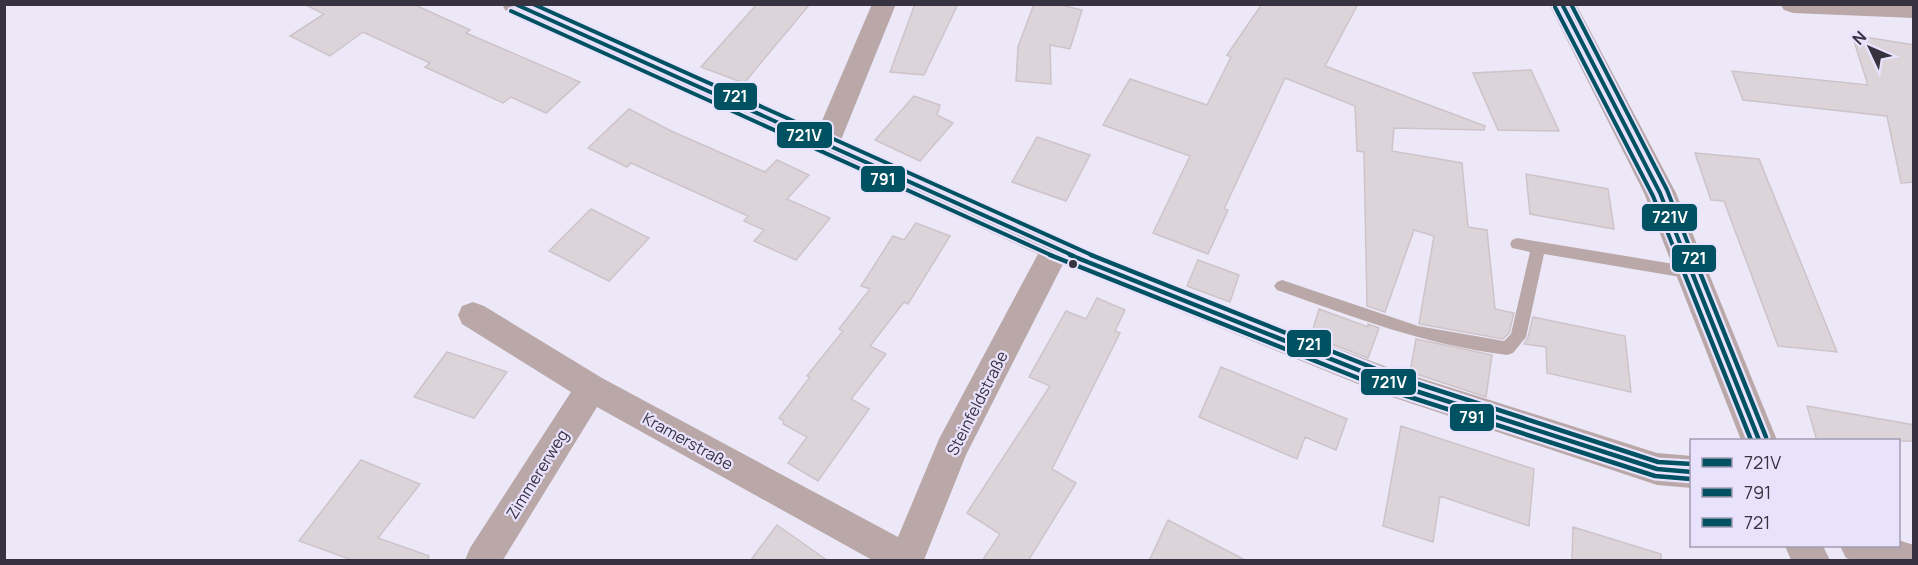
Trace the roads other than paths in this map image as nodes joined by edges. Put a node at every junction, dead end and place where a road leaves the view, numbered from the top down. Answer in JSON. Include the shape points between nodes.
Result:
{"nodes":[{"id":1,"x":884,"y":4,"type":"edge"},
{"id":2,"x":1562,"y":4,"type":"edge"},
{"id":3,"x":1793,"y":4,"type":"edge"},
{"id":4,"x":521,"y":6,"type":"edge"},
{"id":5,"x":1914,"y":9,"type":"edge"},
{"id":6,"x":825,"y":146,"type":"junction"},
{"id":7,"x":1517,"y":244,"type":"dead end"},
{"id":8,"x":1538,"y":248,"type":"junction"},
{"id":9,"x":1056,"y":249,"type":"junction"},
{"id":10,"x":1692,"y":273,"type":"junction"},
{"id":11,"x":1282,"y":286,"type":"dead end"},
{"id":12,"x":473,"y":315,"type":"dead end"},
{"id":13,"x":591,"y":388,"type":"junction"},
{"id":14,"x":1759,"y":439,"type":"edge"},
{"id":15,"x":1690,"y":472,"type":"edge"},
{"id":16,"x":1804,"y":547,"type":"edge"},
{"id":17,"x":1861,"y":547,"type":"edge"},
{"id":18,"x":906,"y":560,"type":"edge"},
{"id":19,"x":483,"y":561,"type":"edge"},
{"id":20,"x":1810,"y":561,"type":"edge"},
{"id":21,"x":1907,"y":561,"type":"edge"}],
"edges":[{"from":1,"to":6,"type":"street"},
{"from":2,"to":10,"type":"street","via":[[1660,193]]},
{"from":3,"to":5,"type":"street"},
{"from":4,"to":6,"type":"street"},
{"from":6,"to":9,"type":"street"},
{"from":7,"to":8,"type":"lane"},
{"from":8,"to":10,"type":"lane"},
{"from":8,"to":11,"type":"lane","via":[[1518,337],[1507,348],[1405,329]]},
{"from":9,"to":15,"type":"street","via":[[1390,383],[1657,469]]},
{"from":9,"to":18,"type":"street","name":"Steinfeldstraße","via":[[951,450]]},
{"from":10,"to":14,"type":"street"},
{"from":12,"to":13,"type":"street","name":"Kramerstraße"},
{"from":13,"to":18,"type":"street","name":"Kramerstraße"},
{"from":13,"to":19,"type":"street","name":"Zimmererweg"},
{"from":16,"to":20,"type":"street"},
{"from":17,"to":21,"type":"street"}]}
